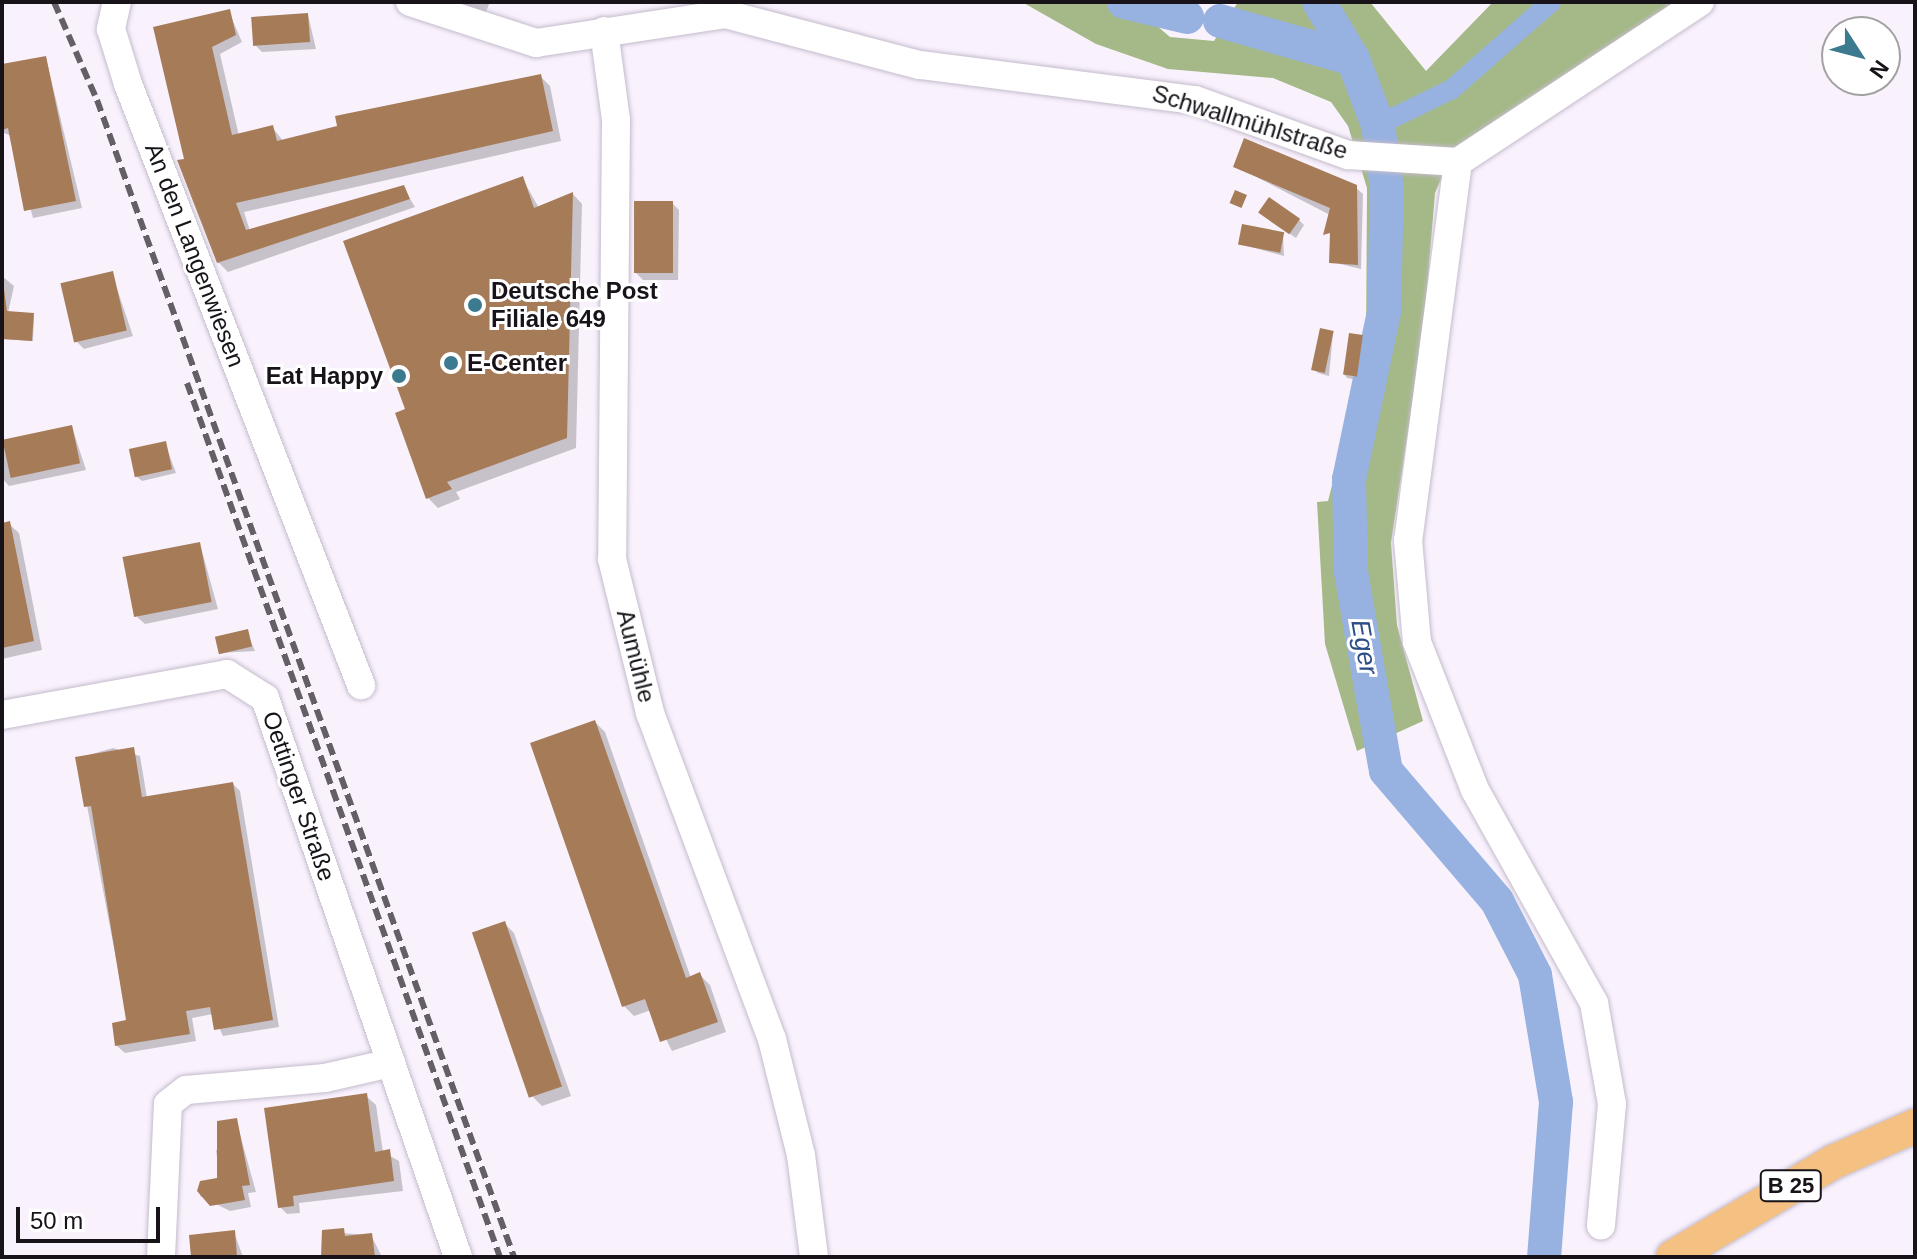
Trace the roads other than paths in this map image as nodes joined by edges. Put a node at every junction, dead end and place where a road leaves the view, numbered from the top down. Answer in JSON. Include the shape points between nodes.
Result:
{"nodes":[{"id":1,"x":117,"y":2,"type":"edge"},
{"id":2,"x":410,"y":2,"type":"edge"},
{"id":3,"x":1700,"y":2,"type":"edge"},
{"id":4,"x":604,"y":31,"type":"junction"},
{"id":5,"x":1445,"y":161,"type":"junction"},
{"id":6,"x":361,"y":685,"type":"dead end"},
{"id":7,"x":2,"y":715,"type":"edge"},
{"id":8,"x":391,"y":1063,"type":"junction"},
{"id":9,"x":1915,"y":1126,"type":"edge"},
{"id":10,"x":1601,"y":1226,"type":"dead end"},
{"id":11,"x":161,"y":1257,"type":"edge"},
{"id":12,"x":458,"y":1257,"type":"edge"},
{"id":13,"x":814,"y":1257,"type":"edge"},
{"id":14,"x":1673,"y":1257,"type":"edge"}],
"edges":[{"from":1,"to":6,"type":"street","name":"An den Langenwiesen","via":[[111,29],[128,84]]},
{"from":2,"to":4,"type":"street","name":"Schwallmühlstraße","via":[[536,43]]},
{"from":3,"to":5,"type":"street"},
{"from":4,"to":5,"type":"street","name":"Schwallmühlstraße","via":[[725,14],[920,65],[1195,100],[1348,155]]},
{"from":4,"to":13,"type":"street","name":"Aumühle","via":[[616,120],[612,559],[650,713],[772,1039],[801,1155]]},
{"from":5,"to":10,"type":"street","via":[[1408,540],[1417,642],[1475,790],[1594,1003],[1612,1104]]},
{"from":7,"to":8,"type":"street","name":"Oettinger Straße","via":[[227,674],[265,698]]},
{"from":8,"to":11,"type":"street","via":[[325,1078],[186,1090],[168,1104]]},
{"from":8,"to":12,"type":"street","name":"Oettinger Straße"},
{"from":9,"to":14,"type":"main road","number":"B 25","via":[[1833,1162]]}]}
